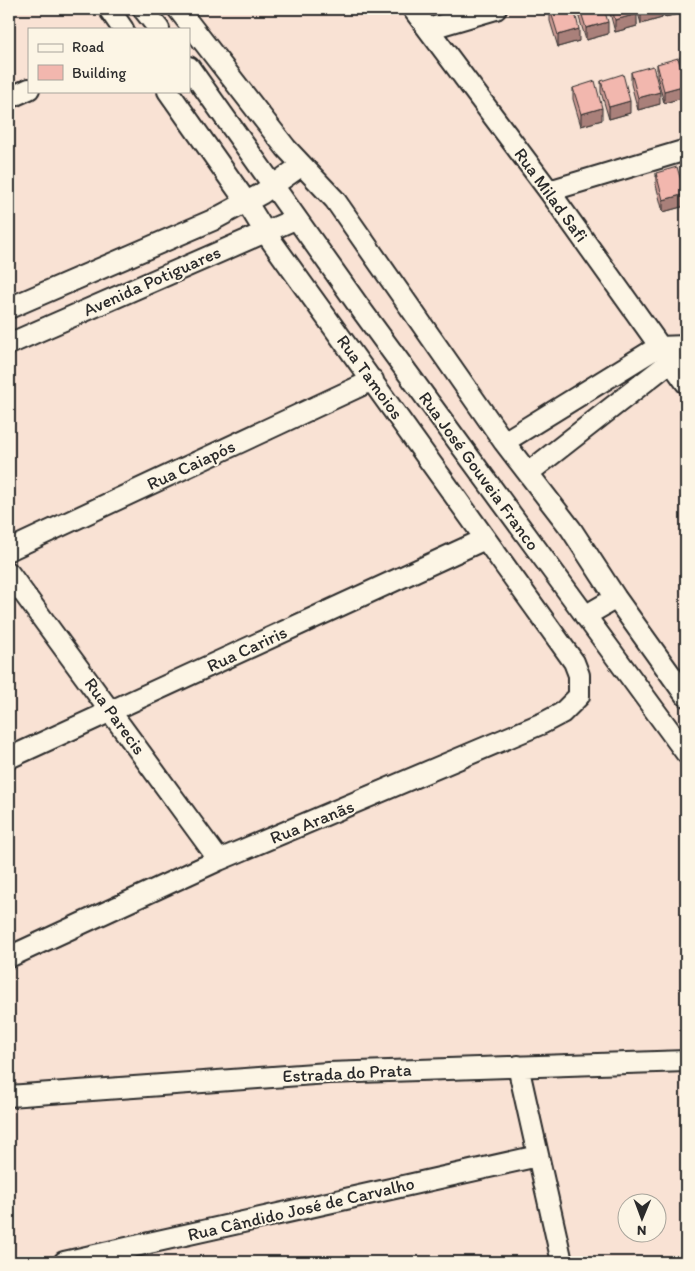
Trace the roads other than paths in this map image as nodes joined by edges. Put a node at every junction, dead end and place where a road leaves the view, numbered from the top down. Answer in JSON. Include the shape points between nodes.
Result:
{"nodes":[{"id":1,"x":109,"y":9,"type":"edge"},
{"id":2,"x":143,"y":9,"type":"edge"},
{"id":3,"x":178,"y":9,"type":"edge"},
{"id":4,"x":413,"y":9,"type":"edge"},
{"id":5,"x":496,"y":9,"type":"edge"},
{"id":6,"x":122,"y":28,"type":"edge"},
{"id":7,"x":158,"y":28,"type":"edge"},
{"id":8,"x":428,"y":29,"type":"junction"},
{"id":9,"x":190,"y":68,"type":"edge"},
{"id":10,"x":28,"y":89,"type":"edge"},
{"id":11,"x":169,"y":92,"type":"edge"},
{"id":12,"x":9,"y":98,"type":"edge"},
{"id":13,"x":686,"y":150,"type":"edge"},
{"id":14,"x":302,"y":164,"type":"junction"},
{"id":15,"x":273,"y":186,"type":"junction"},
{"id":16,"x":549,"y":191,"type":"junction"},
{"id":17,"x":247,"y":203,"type":"junction"},
{"id":18,"x":295,"y":219,"type":"junction"},
{"id":19,"x":265,"y":232,"type":"junction"},
{"id":20,"x":9,"y":308,"type":"edge"},
{"id":21,"x":9,"y":344,"type":"edge"},
{"id":22,"x":685,"y":346,"type":"edge"},
{"id":23,"x":664,"y":354,"type":"junction"},
{"id":24,"x":373,"y":380,"type":"junction"},
{"id":25,"x":686,"y":383,"type":"edge"},
{"id":26,"x":504,"y":442,"type":"junction"},
{"id":27,"x":528,"y":473,"type":"junction"},
{"id":28,"x":485,"y":539,"type":"junction"},
{"id":29,"x":9,"y":550,"type":"edge"},
{"id":30,"x":9,"y":573,"type":"edge"},
{"id":31,"x":616,"y":598,"type":"junction"},
{"id":32,"x":585,"y":616,"type":"junction"},
{"id":33,"x":574,"y":662,"type":"joint"},
{"id":34,"x":686,"y":696,"type":"edge"},
{"id":35,"x":112,"y":712,"type":"junction"},
{"id":36,"x":686,"y":754,"type":"edge"},
{"id":37,"x":9,"y":758,"type":"edge"},
{"id":38,"x":219,"y":860,"type":"junction"},
{"id":39,"x":9,"y":958,"type":"edge"},
{"id":40,"x":686,"y":1061,"type":"edge"},
{"id":41,"x":518,"y":1066,"type":"junction"},
{"id":42,"x":9,"y":1096,"type":"edge"},
{"id":43,"x":538,"y":1156,"type":"junction"},
{"id":44,"x":64,"y":1262,"type":"edge"},
{"id":45,"x":562,"y":1262,"type":"edge"}],
"edges":[{"from":1,"to":6,"type":"street"},
{"from":2,"to":7,"type":"street"},
{"from":3,"to":14,"type":"street","name":"Rua José Gouveia Franco"},
{"from":4,"to":8,"type":"street","name":"Rua Milad Safi"},
{"from":5,"to":8,"type":"street"},
{"from":8,"to":16,"type":"street","name":"Rua Milad Safi"},
{"from":9,"to":15,"type":"street","name":"Rua José Gouveia Franco"},
{"from":10,"to":12,"type":"street"},
{"from":11,"to":17,"type":"street","name":"Rua Tamoios"},
{"from":13,"to":16,"type":"street"},
{"from":14,"to":15,"type":"street"},
{"from":14,"to":26,"type":"street","name":"Rua José Gouveia Franco","via":[[335,200]]},
{"from":15,"to":17,"type":"street","name":"Avenida Potiguares"},
{"from":15,"to":18,"type":"street","name":"Rua José Gouveia Franco"},
{"from":16,"to":23,"type":"street","name":"Rua Milad Safi"},
{"from":17,"to":19,"type":"street","name":"Rua Tamoios"},
{"from":17,"to":20,"type":"street","name":"Avenida Potiguares"},
{"from":18,"to":19,"type":"street","name":"Avenida Potiguares"},
{"from":18,"to":32,"type":"street","name":"Rua José Gouveia Franco"},
{"from":19,"to":21,"type":"street","name":"Avenida Potiguares"},
{"from":19,"to":24,"type":"street","name":"Rua Tamoios"},
{"from":22,"to":23,"type":"street"},
{"from":23,"to":25,"type":"street","name":"Rua Milad Safi"},
{"from":23,"to":26,"type":"street"},
{"from":23,"to":27,"type":"street"},
{"from":24,"to":28,"type":"street","name":"Rua Tamoios"},
{"from":24,"to":29,"type":"street","name":"Rua Caiapós"},
{"from":26,"to":27,"type":"street","name":"Rua José Gouveia Franco"},
{"from":27,"to":31,"type":"street","name":"Rua José Gouveia Franco","via":[[572,529]]},
{"from":28,"to":33,"type":"street","name":"Rua Tamoios"},
{"from":28,"to":35,"type":"street","name":"Rua Cariris"},
{"from":30,"to":35,"type":"street","name":"Rua Parecis"},
{"from":31,"to":32,"type":"street"},
{"from":31,"to":34,"type":"street","name":"Rua José Gouveia Franco"},
{"from":32,"to":36,"type":"street","name":"Rua José Gouveia Franco"},
{"from":33,"to":38,"type":"street","name":"Rua Aranãs","via":[[580,680],[578,696],[562,713],[432,772]]},
{"from":35,"to":37,"type":"street","name":"Rua Cariris"},
{"from":35,"to":38,"type":"street","name":"Rua Parecis"},
{"from":38,"to":39,"type":"street","name":"Rua Aranãs"},
{"from":40,"to":41,"type":"street","name":"Estrada do Prata"},
{"from":41,"to":42,"type":"street","name":"Estrada do Prata","via":[[328,1073]]},
{"from":41,"to":43,"type":"street"},
{"from":43,"to":44,"type":"street","name":"Rua Cândido José de Carvalho"},
{"from":43,"to":45,"type":"street"}]}
